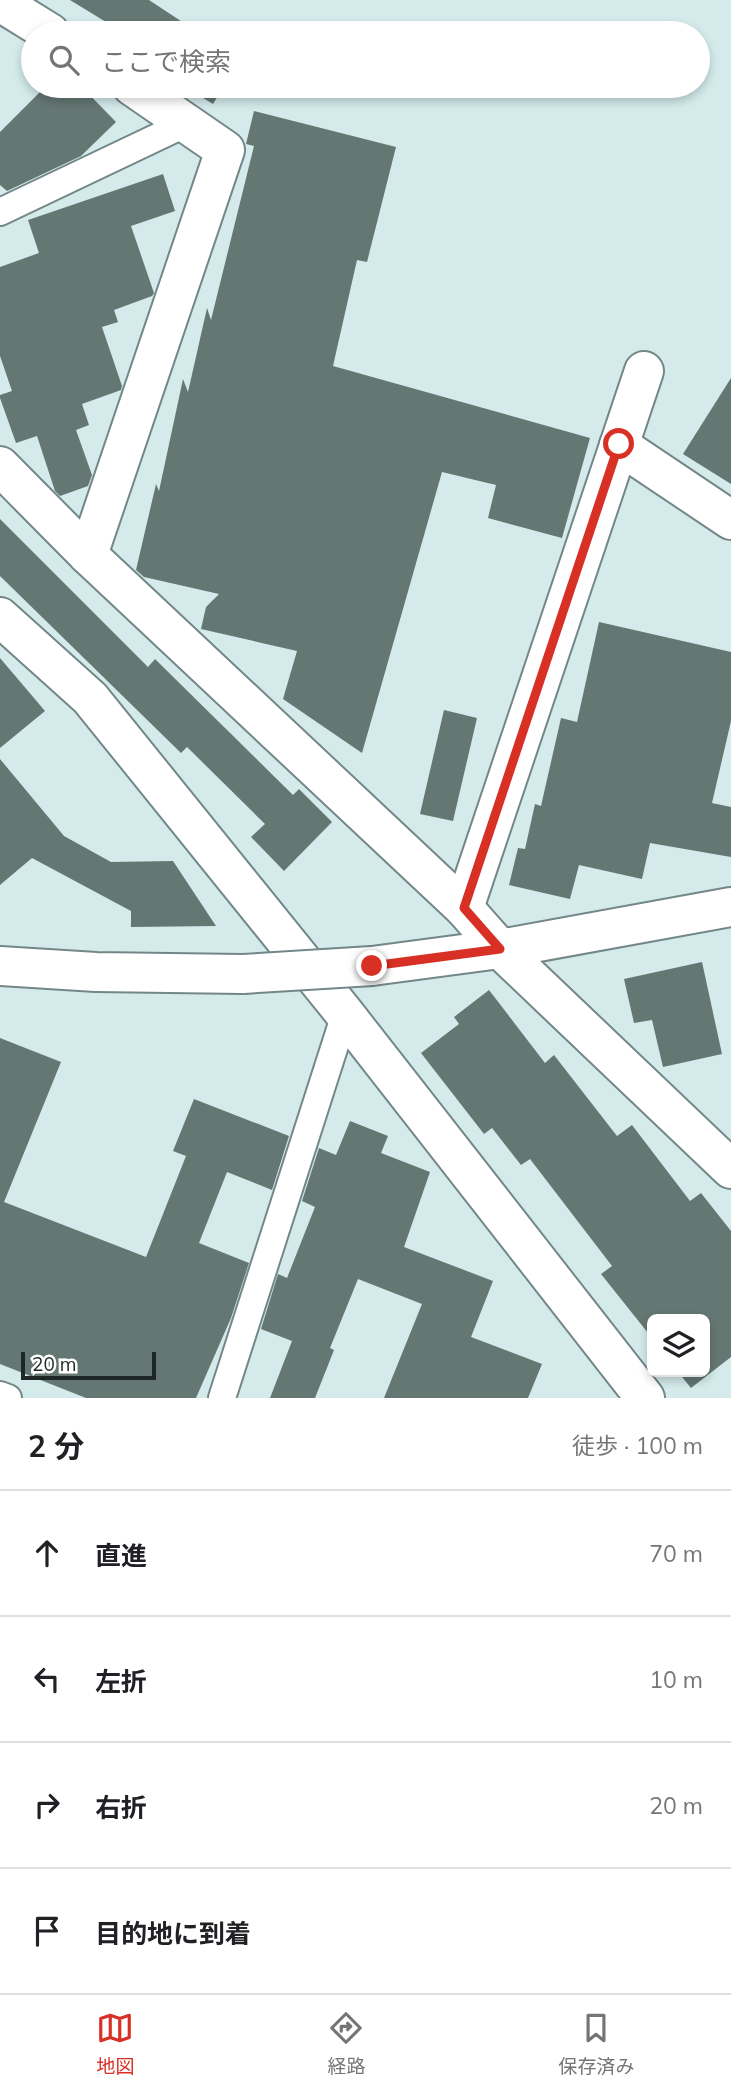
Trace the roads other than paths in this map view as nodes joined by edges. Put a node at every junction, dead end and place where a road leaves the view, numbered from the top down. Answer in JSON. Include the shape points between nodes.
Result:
{"nodes":[{"id":1,"x":0,"y":2,"type":"edge"},
{"id":2,"x":31,"y":21,"type":"edge"},
{"id":3,"x":151,"y":98,"type":"edge"},
{"id":4,"x":189,"y":122,"type":"junction"},
{"id":5,"x":0,"y":212,"type":"edge"},
{"id":6,"x":644,"y":371,"type":"dead end"},
{"id":7,"x":619,"y":444,"type":"junction"},
{"id":8,"x":0,"y":466,"type":"edge"},
{"id":9,"x":731,"y":520,"type":"edge"},
{"id":10,"x":88,"y":555,"type":"junction"},
{"id":11,"x":0,"y":617,"type":"edge"},
{"id":12,"x":731,"y":907,"type":"edge"},
{"id":13,"x":464,"y":908,"type":"junction"},
{"id":14,"x":500,"y":949,"type":"junction"},
{"id":15,"x":0,"y":966,"type":"edge"},
{"id":16,"x":345,"y":1014,"type":"junction"},
{"id":17,"x":731,"y":1169,"type":"edge"},
{"id":18,"x":0,"y":1395,"type":"edge"},
{"id":19,"x":8,"y":1398,"type":"edge"},
{"id":20,"x":222,"y":1398,"type":"edge"},
{"id":21,"x":645,"y":1398,"type":"edge"}],
"edges":[{"from":1,"to":2,"type":"street"},
{"from":3,"to":4,"type":"street"},
{"from":4,"to":5,"type":"lane"},
{"from":4,"to":10,"type":"street","via":[[225,150]]},
{"from":6,"to":7,"type":"street"},
{"from":7,"to":9,"type":"street"},
{"from":7,"to":13,"type":"street"},
{"from":8,"to":10,"type":"street"},
{"from":10,"to":13,"type":"street"},
{"from":11,"to":16,"type":"street","via":[[90,698]]},
{"from":12,"to":14,"type":"street"},
{"from":13,"to":14,"type":"street"},
{"from":14,"to":15,"type":"street","bridge":true,"via":[[372,966],[243,974]]},
{"from":14,"to":17,"type":"street"},
{"from":16,"to":20,"type":"lane"},
{"from":16,"to":21,"type":"street"},
{"from":18,"to":19,"type":"lane"}]}
